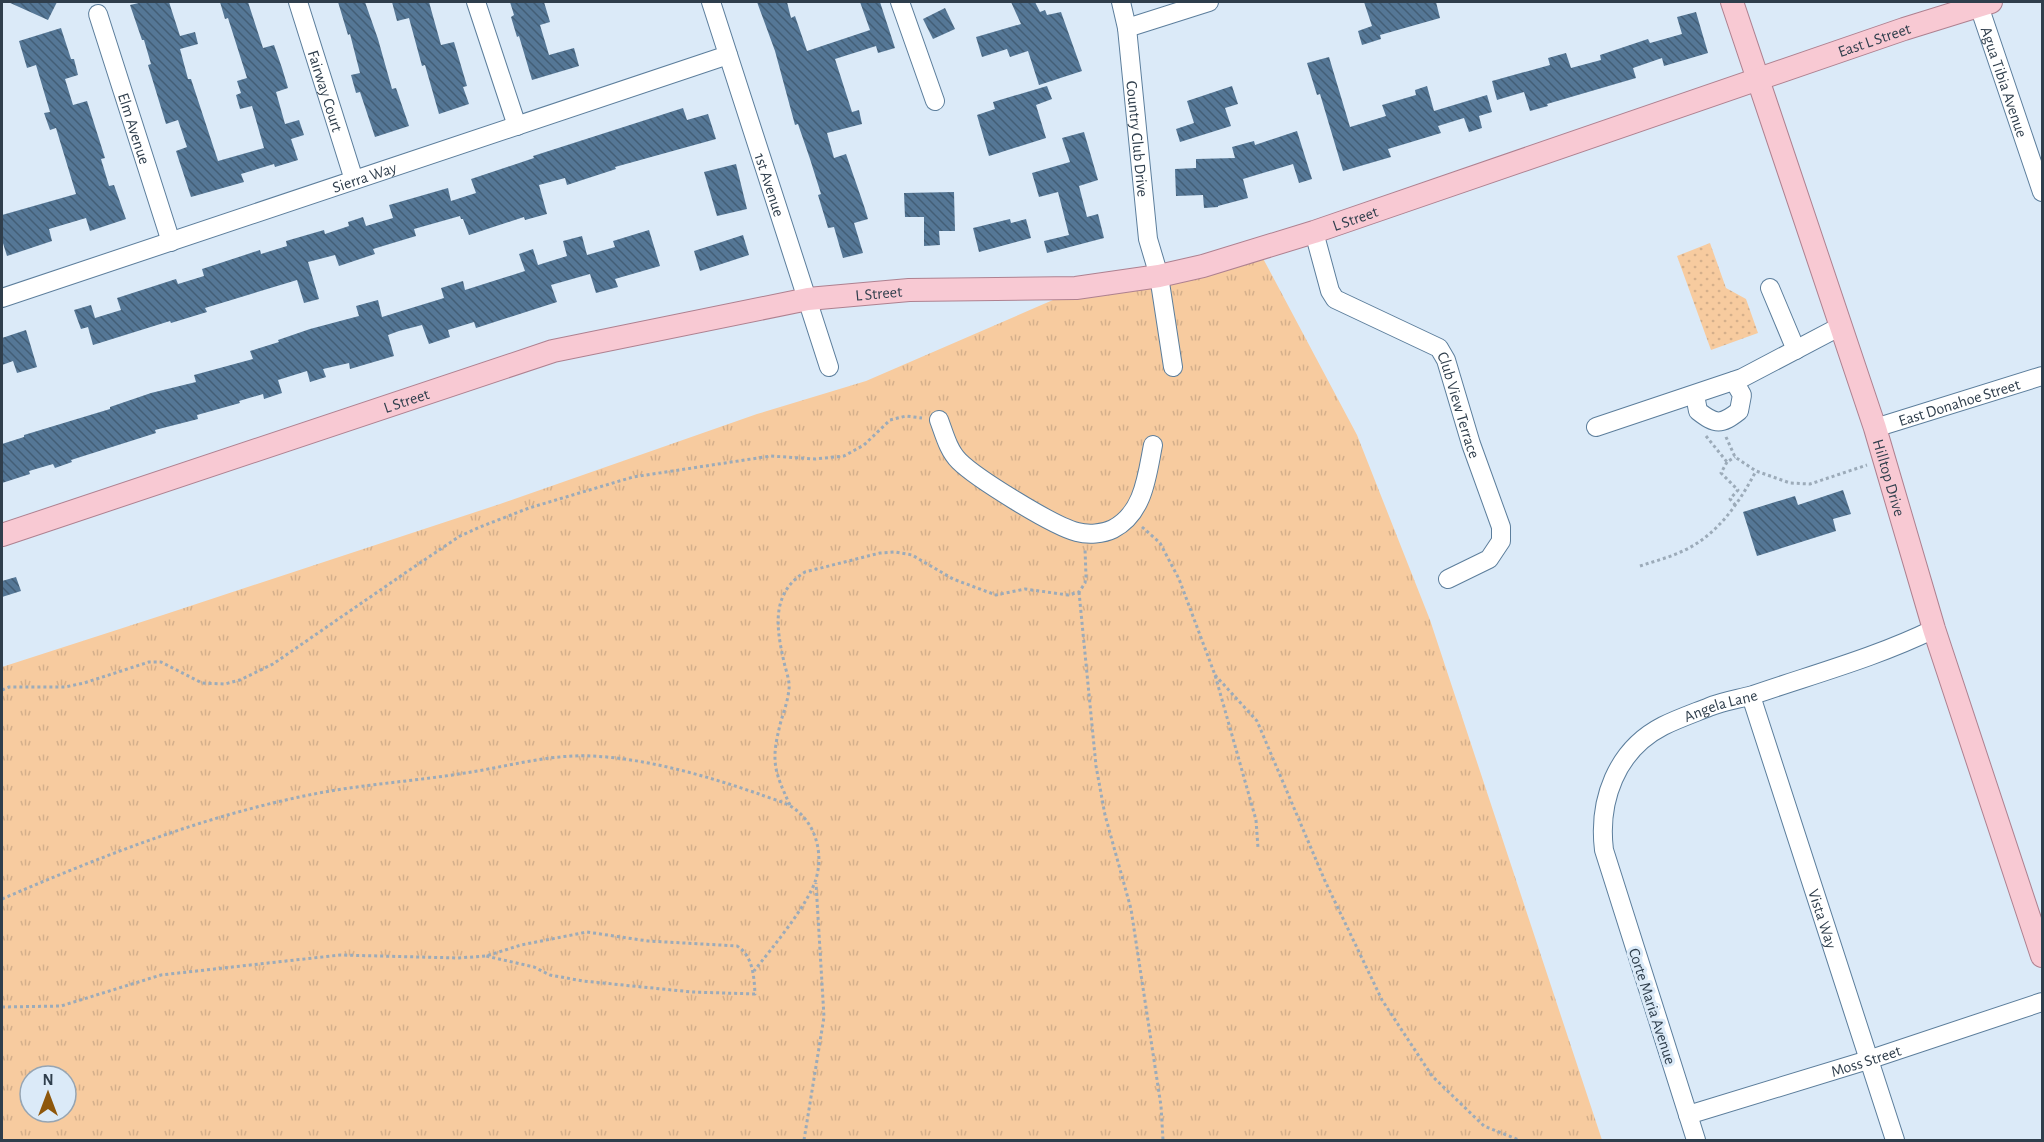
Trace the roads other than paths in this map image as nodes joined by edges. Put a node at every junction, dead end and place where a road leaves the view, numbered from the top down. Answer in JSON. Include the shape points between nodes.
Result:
{"nodes":[{"id":1,"x":298,"y":2,"type":"edge"},
{"id":2,"x":476,"y":2,"type":"edge"},
{"id":3,"x":711,"y":2,"type":"edge"},
{"id":4,"x":900,"y":2,"type":"edge"},
{"id":5,"x":1121,"y":2,"type":"edge"},
{"id":6,"x":1209,"y":2,"type":"edge"},
{"id":7,"x":1732,"y":2,"type":"edge"},
{"id":8,"x":1985,"y":4,"type":"edge"},
{"id":9,"x":98,"y":14,"type":"dead end"},
{"id":10,"x":1127,"y":28,"type":"junction"},
{"id":11,"x":728,"y":55,"type":"junction"},
{"id":12,"x":1757,"y":80,"type":"junction"},
{"id":13,"x":935,"y":101,"type":"dead end"},
{"id":14,"x":517,"y":126,"type":"junction"},
{"id":15,"x":354,"y":180,"type":"junction"},
{"id":16,"x":2043,"y":192,"type":"edge"},
{"id":17,"x":1314,"y":232,"type":"junction"},
{"id":18,"x":171,"y":242,"type":"junction"},
{"id":19,"x":1159,"y":276,"type":"junction"},
{"id":20,"x":1770,"y":288,"type":"dead end"},
{"id":21,"x":2,"y":298,"type":"edge"},
{"id":22,"x":808,"y":299,"type":"junction"},
{"id":23,"x":1841,"y":326,"type":"junction"},
{"id":24,"x":1796,"y":350,"type":"junction"},
{"id":25,"x":829,"y":367,"type":"dead end"},
{"id":26,"x":1173,"y":367,"type":"dead end"},
{"id":27,"x":2043,"y":376,"type":"edge"},
{"id":28,"x":1734,"y":381,"type":"junction"},
{"id":29,"x":1695,"y":395,"type":"junction"},
{"id":30,"x":939,"y":420,"type":"road end"},
{"id":31,"x":1596,"y":427,"type":"dead end"},
{"id":32,"x":1875,"y":428,"type":"junction"},
{"id":33,"x":1153,"y":445,"type":"dead end"},
{"id":34,"x":2,"y":535,"type":"edge"},
{"id":35,"x":1448,"y":579,"type":"dead end"},
{"id":36,"x":1934,"y":629,"type":"junction"},
{"id":37,"x":1750,"y":696,"type":"junction"},
{"id":38,"x":1610,"y":871,"type":"joint"},
{"id":39,"x":2043,"y":956,"type":"edge"},
{"id":40,"x":2043,"y":1002,"type":"edge"},
{"id":41,"x":1868,"y":1060,"type":"junction"},
{"id":42,"x":1688,"y":1115,"type":"junction"},
{"id":43,"x":1696,"y":1140,"type":"edge"},
{"id":44,"x":1895,"y":1140,"type":"edge"}],
"edges":[{"from":1,"to":15,"type":"street","name":"Fairway Court"},
{"from":2,"to":14,"type":"street"},
{"from":3,"to":11,"type":"street","name":"1st Avenue"},
{"from":4,"to":13,"type":"street"},
{"from":5,"to":10,"type":"street","name":"Country Club Drive"},
{"from":6,"to":10,"type":"street"},
{"from":7,"to":12,"type":"main road","name":"Hilltop Drive"},
{"from":8,"to":12,"type":"main road","name":"East L Street"},
{"from":8,"to":16,"type":"street","name":"Agua Tibia Avenue"},
{"from":9,"to":18,"type":"street","name":"Elm Avenue"},
{"from":10,"to":19,"type":"street","name":"Country Club Drive","via":[[1148,239]]},
{"from":11,"to":14,"type":"street","name":"Sierra Way"},
{"from":11,"to":22,"type":"street","name":"1st Avenue"},
{"from":12,"to":17,"type":"main road","name":"L Street"},
{"from":12,"to":23,"type":"main road","name":"Hilltop Drive"},
{"from":14,"to":15,"type":"street","name":"Sierra Way"},
{"from":15,"to":18,"type":"street","name":"Sierra Way"},
{"from":17,"to":19,"type":"main road","name":"L Street"},
{"from":17,"to":35,"type":"street","name":"Club View Terrace","via":[[1335,299],[1439,348],[1446,360],[1501,527],[1501,541],[1489,559]]},
{"from":18,"to":21,"type":"street","name":"Sierra Way"},
{"from":19,"to":22,"type":"main road","name":"L Street","via":[[1077,288],[909,290]]},
{"from":19,"to":26,"type":"street","name":"Country Club Drive"},
{"from":20,"to":24,"type":"street"},
{"from":22,"to":25,"type":"street","name":"1st Avenue"},
{"from":22,"to":34,"type":"main road","name":"L Street","via":[[553,351]]},
{"from":23,"to":24,"type":"street"},
{"from":23,"to":32,"type":"main road","name":"Hilltop Drive"},
{"from":24,"to":28,"type":"street"},
{"from":27,"to":32,"type":"street","name":"East Donahoe Street"},
{"from":28,"to":29,"type":"street"},
{"from":28,"to":29,"type":"street","via":[[1742,395],[1739,411],[1726,421],[1710,421],[1698,411]]},
{"from":29,"to":31,"type":"street"},
{"from":30,"to":33,"type":"street","via":[[958,460],[973,472],[1054,522],[1076,532],[1093,534],[1112,529],[1129,516],[1141,498]]},
{"from":32,"to":36,"type":"main road","name":"Hilltop Drive"},
{"from":36,"to":37,"type":"street","name":"Angela Lane"},
{"from":36,"to":39,"type":"main road","name":"Hilltop Drive"},
{"from":37,"to":38,"type":"street","name":"Angela Lane","via":[[1712,706],[1662,727],[1644,739],[1623,762],[1609,789],[1602,819]]},
{"from":37,"to":41,"type":"street","name":"Vista Way"},
{"from":38,"to":42,"type":"street","name":"Corte Maria Avenue"},
{"from":40,"to":41,"type":"street","name":"Moss Street"},
{"from":41,"to":42,"type":"street","name":"Moss Street"},
{"from":41,"to":44,"type":"street","name":"Vista Way"},
{"from":42,"to":43,"type":"street","name":"Corte Maria Avenue"}]}
